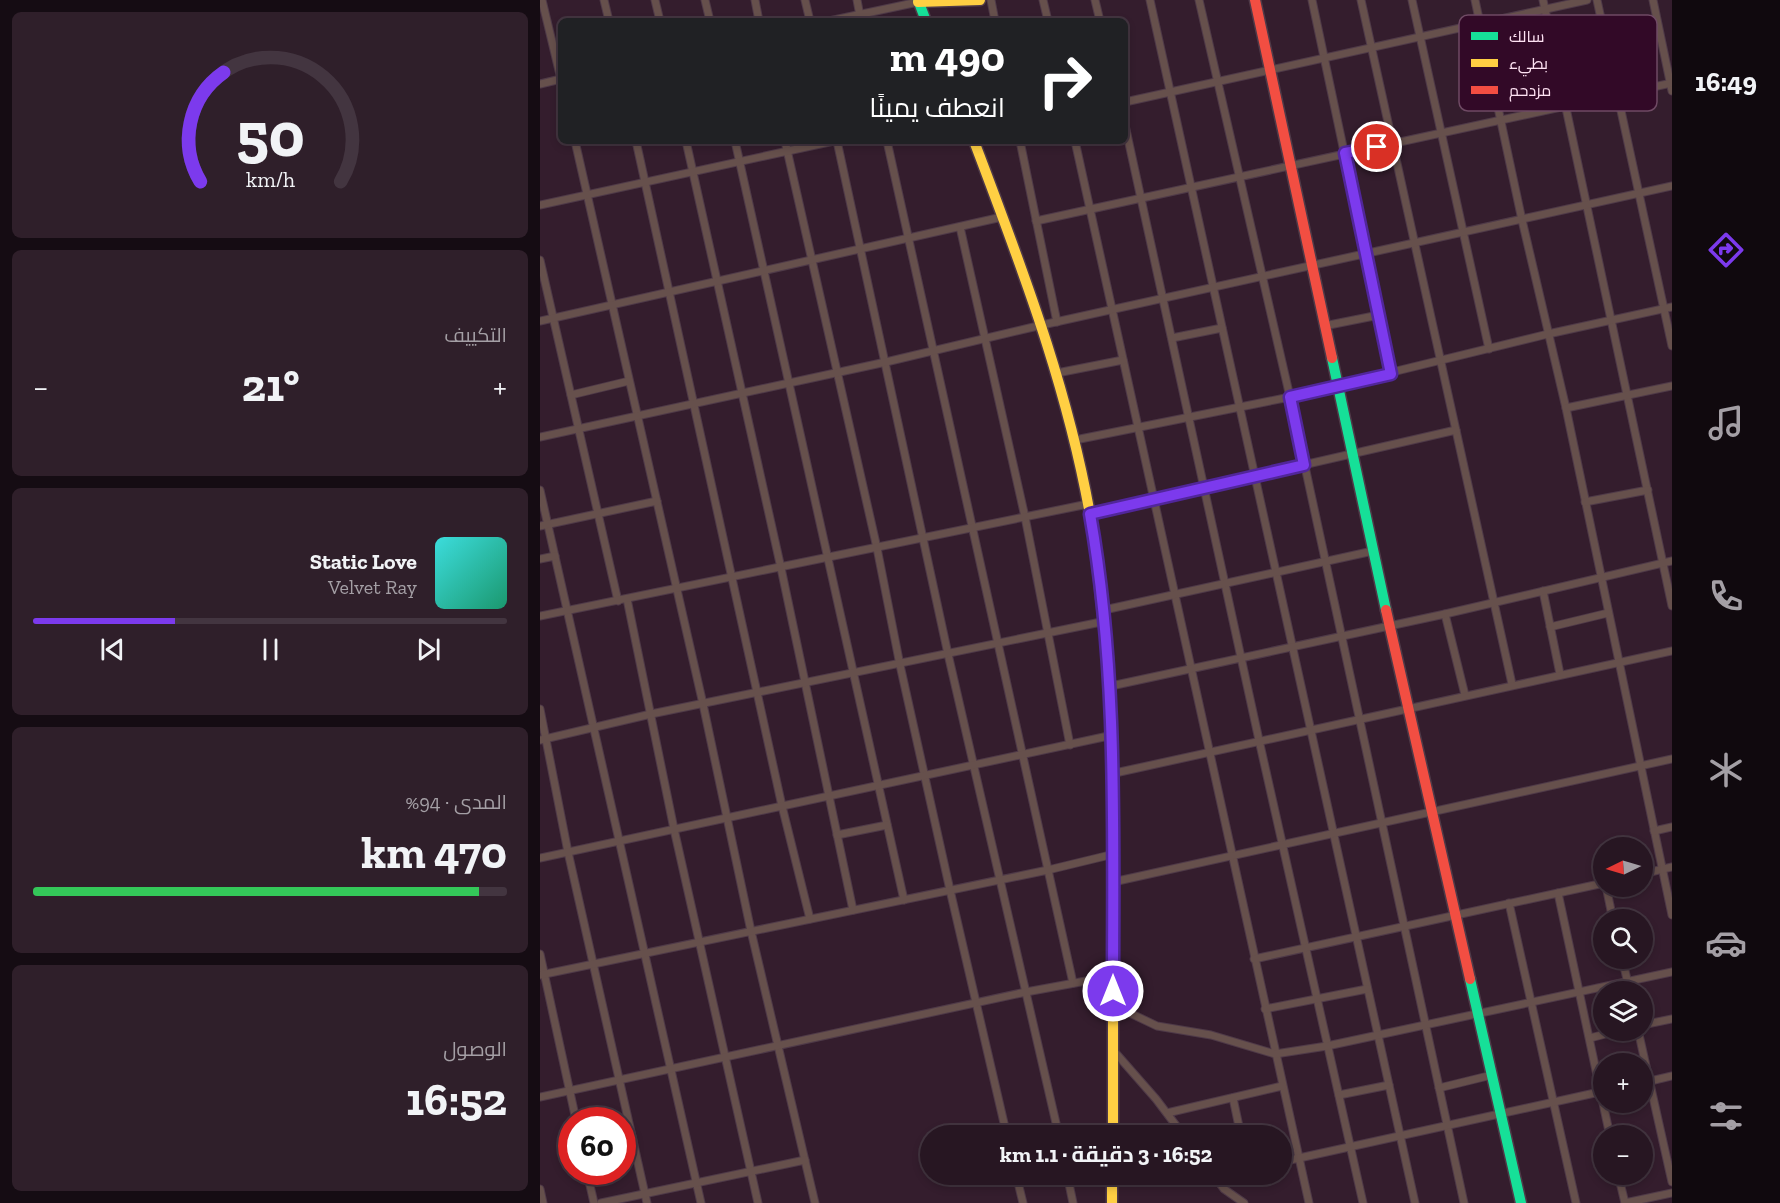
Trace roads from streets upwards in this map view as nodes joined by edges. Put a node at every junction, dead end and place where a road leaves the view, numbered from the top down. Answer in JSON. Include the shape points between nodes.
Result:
{"nodes":[{"id":1,"x":542,"y":0,"type":"edge"},
{"id":2,"x":604,"y":0,"type":"edge"},
{"id":3,"x":655,"y":0,"type":"edge"},
{"id":4,"x":705,"y":0,"type":"edge"},
{"id":5,"x":754,"y":0,"type":"edge"},
{"id":6,"x":806,"y":0,"type":"edge"},
{"id":7,"x":857,"y":0,"type":"edge"},
{"id":8,"x":970,"y":0,"type":"edge"},
{"id":9,"x":980,"y":0,"type":"edge"},
{"id":10,"x":991,"y":0,"type":"edge"},
{"id":11,"x":1043,"y":0,"type":"edge"},
{"id":12,"x":1095,"y":0,"type":"edge"},
{"id":13,"x":1150,"y":0,"type":"edge"},
{"id":14,"x":1199,"y":0,"type":"edge"},
{"id":15,"x":1255,"y":0,"type":"edge"},
{"id":16,"x":1312,"y":0,"type":"edge"},
{"id":17,"x":1361,"y":0,"type":"edge"},
{"id":18,"x":1412,"y":0,"type":"edge"},
{"id":19,"x":1474,"y":0,"type":"edge"},
{"id":20,"x":1543,"y":0,"type":"edge"},
{"id":21,"x":1587,"y":0,"type":"edge"},
{"id":22,"x":1597,"y":0,"type":"edge"},
{"id":23,"x":1653,"y":0,"type":"edge"},
{"id":24,"x":918,"y":1,"type":"edge"},
{"id":25,"x":1545,"y":9,"type":"junction"},
{"id":26,"x":1477,"y":15,"type":"edge"},
{"id":27,"x":1519,"y":15,"type":"edge"},
{"id":28,"x":1546,"y":15,"type":"edge"},
{"id":29,"x":1600,"y":15,"type":"edge"},
{"id":30,"x":1656,"y":15,"type":"edge"},
{"id":31,"x":608,"y":18,"type":"edge"},
{"id":32,"x":659,"y":18,"type":"edge"},
{"id":33,"x":709,"y":18,"type":"edge"},
{"id":34,"x":758,"y":18,"type":"edge"},
{"id":35,"x":809,"y":18,"type":"edge"},
{"id":36,"x":860,"y":18,"type":"edge"},
{"id":37,"x":925,"y":18,"type":"edge"},
{"id":38,"x":994,"y":18,"type":"edge"},
{"id":39,"x":1047,"y":18,"type":"edge"},
{"id":40,"x":1099,"y":18,"type":"edge"},
{"id":41,"x":1657,"y":18,"type":"edge"},
{"id":42,"x":1459,"y":28,"type":"edge"},
{"id":43,"x":1420,"y":36,"type":"junction"},
{"id":44,"x":1371,"y":48,"type":"junction"},
{"id":45,"x":1324,"y":57,"type":"junction"},
{"id":46,"x":558,"y":67,"type":"edge"},
{"id":47,"x":1269,"y":69,"type":"junction"},
{"id":48,"x":558,"y":80,"type":"edge"},
{"id":49,"x":1218,"y":81,"type":"junction"},
{"id":50,"x":540,"y":84,"type":"edge"},
{"id":51,"x":1672,"y":86,"type":"edge"},
{"id":52,"x":1657,"y":88,"type":"edge"},
{"id":53,"x":1170,"y":93,"type":"junction"},
{"id":54,"x":1128,"y":101,"type":"edge"},
{"id":55,"x":1499,"y":111,"type":"edge"},
{"id":56,"x":1546,"y":111,"type":"edge"},
{"id":57,"x":1567,"y":111,"type":"edge"},
{"id":58,"x":1620,"y":111,"type":"edge"},
{"id":59,"x":1501,"y":120,"type":"junction"},
{"id":60,"x":1443,"y":132,"type":"junction"},
{"id":61,"x":1128,"y":138,"type":"edge"},
{"id":62,"x":576,"y":144,"type":"edge"},
{"id":63,"x":637,"y":144,"type":"edge"},
{"id":64,"x":687,"y":144,"type":"edge"},
{"id":65,"x":736,"y":144,"type":"edge"},
{"id":66,"x":786,"y":144,"type":"edge"},
{"id":67,"x":820,"y":144,"type":"edge"},
{"id":68,"x":837,"y":144,"type":"edge"},
{"id":69,"x":888,"y":144,"type":"edge"},
{"id":70,"x":975,"y":144,"type":"edge"},
{"id":71,"x":1021,"y":144,"type":"edge"},
{"id":72,"x":1076,"y":144,"type":"edge"},
{"id":73,"x":1393,"y":144,"type":"junction"},
{"id":74,"x":787,"y":150,"type":"junction"},
{"id":75,"x":1345,"y":153,"type":"junction"},
{"id":76,"x":739,"y":161,"type":"junction"},
{"id":77,"x":1290,"y":166,"type":"junction"},
{"id":78,"x":692,"y":172,"type":"junction"},
{"id":79,"x":1240,"y":178,"type":"junction"},
{"id":80,"x":644,"y":183,"type":"junction"},
{"id":81,"x":1672,"y":186,"type":"edge"},
{"id":82,"x":1191,"y":189,"type":"junction"},
{"id":83,"x":1638,"y":194,"type":"junction"},
{"id":84,"x":587,"y":196,"type":"junction"},
{"id":85,"x":1142,"y":198,"type":"junction"},
{"id":86,"x":540,"y":205,"type":"edge"},
{"id":87,"x":1586,"y":206,"type":"junction"},
{"id":88,"x":1091,"y":209,"type":"junction"},
{"id":89,"x":1002,"y":217,"type":"junction"},
{"id":90,"x":1522,"y":220,"type":"junction"},
{"id":91,"x":1036,"y":221,"type":"junction"},
{"id":92,"x":960,"y":227,"type":"junction"},
{"id":93,"x":1464,"y":234,"type":"junction"},
{"id":94,"x":909,"y":239,"type":"junction"},
{"id":95,"x":1415,"y":244,"type":"junction"},
{"id":96,"x":861,"y":250,"type":"junction"},
{"id":97,"x":1366,"y":255,"type":"junction"},
{"id":98,"x":540,"y":260,"type":"edge"},
{"id":99,"x":812,"y":260,"type":"junction"},
{"id":100,"x":1311,"y":266,"type":"junction"},
{"id":101,"x":763,"y":271,"type":"junction"},
{"id":102,"x":1263,"y":278,"type":"junction"},
{"id":103,"x":717,"y":282,"type":"junction"},
{"id":104,"x":1213,"y":288,"type":"junction"},
{"id":105,"x":668,"y":292,"type":"junction"},
{"id":106,"x":1164,"y":298,"type":"junction"},
{"id":107,"x":613,"y":305,"type":"junction"},
{"id":108,"x":1668,"y":308,"type":"edge"},
{"id":109,"x":1112,"y":309,"type":"junction"},
{"id":110,"x":1379,"y":315,"type":"junction"},
{"id":111,"x":553,"y":318,"type":"junction"},
{"id":112,"x":540,"y":321,"type":"edge"},
{"id":113,"x":1611,"y":321,"type":"junction"},
{"id":114,"x":1057,"y":322,"type":"junction"},
{"id":115,"x":1042,"y":325,"type":"junction"},
{"id":116,"x":1324,"y":326,"type":"junction"},
{"id":117,"x":1222,"y":328,"type":"junction"},
{"id":118,"x":1548,"y":334,"type":"junction"},
{"id":119,"x":1172,"y":338,"type":"junction"},
{"id":120,"x":986,"y":339,"type":"junction"},
{"id":121,"x":1672,"y":346,"type":"edge"},
{"id":122,"x":1489,"y":350,"type":"junction"},
{"id":123,"x":933,"y":352,"type":"junction"},
{"id":124,"x":1123,"y":360,"type":"junction"},
{"id":125,"x":1441,"y":361,"type":"junction"},
{"id":126,"x":886,"y":362,"type":"junction"},
{"id":127,"x":838,"y":372,"type":"junction"},
{"id":128,"x":1057,"y":373,"type":"junction"},
{"id":129,"x":1391,"y":374,"type":"junction"},
{"id":130,"x":629,"y":381,"type":"junction"},
{"id":131,"x":790,"y":381,"type":"junction"},
{"id":132,"x":1672,"y":386,"type":"edge"},
{"id":133,"x":1336,"y":387,"type":"junction"},
{"id":134,"x":742,"y":392,"type":"junction"},
{"id":135,"x":571,"y":394,"type":"junction"},
{"id":136,"x":1628,"y":395,"type":"junction"},
{"id":137,"x":1290,"y":397,"type":"junction"},
{"id":138,"x":693,"y":403,"type":"junction"},
{"id":139,"x":1239,"y":407,"type":"junction"},
{"id":140,"x":1566,"y":408,"type":"junction"},
{"id":141,"x":638,"y":417,"type":"junction"},
{"id":142,"x":1189,"y":417,"type":"junction"},
{"id":143,"x":578,"y":428,"type":"junction"},
{"id":144,"x":1138,"y":428,"type":"junction"},
{"id":145,"x":1456,"y":430,"type":"junction"},
{"id":146,"x":540,"y":437,"type":"edge"},
{"id":147,"x":1075,"y":440,"type":"junction"},
{"id":148,"x":1351,"y":454,"type":"junction"},
{"id":149,"x":1304,"y":465,"type":"junction"},
{"id":150,"x":1254,"y":477,"type":"junction"},
{"id":151,"x":1205,"y":488,"type":"junction"},
{"id":152,"x":540,"y":490,"type":"edge"},
{"id":153,"x":1648,"y":490,"type":"junction"},
{"id":154,"x":1153,"y":500,"type":"junction"},
{"id":155,"x":657,"y":501,"type":"junction"},
{"id":156,"x":1586,"y":502,"type":"junction"},
{"id":157,"x":1089,"y":509,"type":"junction"},
{"id":158,"x":598,"y":514,"type":"junction"},
{"id":159,"x":1025,"y":518,"type":"junction"},
{"id":160,"x":544,"y":525,"type":"edge"},
{"id":161,"x":973,"y":528,"type":"junction"},
{"id":162,"x":925,"y":538,"type":"junction"},
{"id":163,"x":878,"y":548,"type":"junction"},
{"id":164,"x":1373,"y":551,"type":"junction"},
{"id":165,"x":555,"y":556,"type":"junction"},
{"id":166,"x":830,"y":557,"type":"junction"},
{"id":167,"x":540,"y":560,"type":"edge"},
{"id":168,"x":1324,"y":561,"type":"junction"},
{"id":169,"x":1672,"y":561,"type":"edge"},
{"id":170,"x":1664,"y":563,"type":"junction"},
{"id":171,"x":781,"y":568,"type":"junction"},
{"id":172,"x":1276,"y":571,"type":"junction"},
{"id":173,"x":1601,"y":576,"type":"junction"},
{"id":174,"x":732,"y":578,"type":"junction"},
{"id":175,"x":1226,"y":582,"type":"junction"},
{"id":176,"x":676,"y":589,"type":"junction"},
{"id":177,"x":1543,"y":591,"type":"junction"},
{"id":178,"x":1174,"y":594,"type":"junction"},
{"id":179,"x":627,"y":599,"type":"junction"},
{"id":180,"x":618,"y":601,"type":"junction"},
{"id":181,"x":1494,"y":603,"type":"junction"},
{"id":182,"x":1672,"y":606,"type":"edge"},
{"id":183,"x":567,"y":611,"type":"junction"},
{"id":184,"x":1608,"y":613,"type":"junction"},
{"id":185,"x":1445,"y":614,"type":"junction"},
{"id":186,"x":540,"y":616,"type":"edge"},
{"id":187,"x":1105,"y":616,"type":"junction"},
{"id":188,"x":1389,"y":626,"type":"junction"},
{"id":189,"x":1550,"y":627,"type":"junction"},
{"id":190,"x":1047,"y":633,"type":"junction"},
{"id":191,"x":1340,"y":637,"type":"junction"},
{"id":192,"x":998,"y":643,"type":"junction"},
{"id":193,"x":1292,"y":648,"type":"junction"},
{"id":194,"x":1672,"y":651,"type":"edge"},
{"id":195,"x":948,"y":654,"type":"junction"},
{"id":196,"x":1241,"y":658,"type":"junction"},
{"id":197,"x":1619,"y":661,"type":"junction"},
{"id":198,"x":900,"y":665,"type":"junction"},
{"id":199,"x":1191,"y":669,"type":"junction"},
{"id":200,"x":1560,"y":674,"type":"junction"},
{"id":201,"x":854,"y":675,"type":"junction"},
{"id":202,"x":1512,"y":684,"type":"junction"},
{"id":203,"x":804,"y":685,"type":"junction"},
{"id":204,"x":1111,"y":686,"type":"junction"},
{"id":205,"x":757,"y":694,"type":"junction"},
{"id":206,"x":1465,"y":695,"type":"junction"},
{"id":207,"x":703,"y":704,"type":"junction"},
{"id":208,"x":540,"y":709,"type":"edge"},
{"id":209,"x":1408,"y":709,"type":"junction"},
{"id":210,"x":651,"y":714,"type":"junction"},
{"id":211,"x":1358,"y":719,"type":"junction"},
{"id":212,"x":592,"y":728,"type":"junction"},
{"id":213,"x":1310,"y":729,"type":"junction"},
{"id":214,"x":1113,"y":735,"type":"junction"},
{"id":215,"x":543,"y":739,"type":"edge"},
{"id":216,"x":1259,"y":740,"type":"junction"},
{"id":217,"x":1070,"y":745,"type":"junction"},
{"id":218,"x":1209,"y":751,"type":"junction"},
{"id":219,"x":1022,"y":755,"type":"junction"},
{"id":220,"x":1672,"y":759,"type":"edge"},
{"id":221,"x":973,"y":765,"type":"junction"},
{"id":222,"x":1640,"y":765,"type":"junction"},
{"id":223,"x":1115,"y":773,"type":"junction"},
{"id":224,"x":924,"y":776,"type":"junction"},
{"id":225,"x":879,"y":785,"type":"junction"},
{"id":226,"x":828,"y":796,"type":"junction"},
{"id":227,"x":782,"y":806,"type":"junction"},
{"id":228,"x":1431,"y":811,"type":"junction"},
{"id":229,"x":725,"y":818,"type":"junction"},
{"id":230,"x":1380,"y":823,"type":"junction"},
{"id":231,"x":887,"y":825,"type":"junction"},
{"id":232,"x":1672,"y":827,"type":"edge"},
{"id":233,"x":674,"y":829,"type":"junction"},
{"id":234,"x":1653,"y":831,"type":"junction"},
{"id":235,"x":1332,"y":833,"type":"junction"},
{"id":236,"x":837,"y":835,"type":"junction"},
{"id":237,"x":617,"y":841,"type":"junction"},
{"id":238,"x":1282,"y":844,"type":"junction"},
{"id":239,"x":568,"y":852,"type":"junction"},
{"id":240,"x":1114,"y":854,"type":"junction"},
{"id":241,"x":1232,"y":856,"type":"junction"},
{"id":242,"x":540,"y":858,"type":"edge"},
{"id":243,"x":1672,"y":867,"type":"edge"},
{"id":244,"x":1048,"y":870,"type":"junction"},
{"id":245,"x":1662,"y":870,"type":"junction"},
{"id":246,"x":1653,"y":872,"type":"edge"},
{"id":247,"x":999,"y":880,"type":"junction"},
{"id":248,"x":1113,"y":882,"type":"junction"},
{"id":249,"x":1593,"y":887,"type":"edge"},
{"id":250,"x":950,"y":890,"type":"junction"},
{"id":251,"x":1558,"y":893,"type":"junction"},
{"id":252,"x":904,"y":900,"type":"junction"},
{"id":253,"x":1509,"y":903,"type":"junction"},
{"id":254,"x":853,"y":910,"type":"junction"},
{"id":255,"x":1455,"y":915,"type":"junction"},
{"id":256,"x":1672,"y":915,"type":"edge"},
{"id":257,"x":810,"y":919,"type":"junction"},
{"id":258,"x":1403,"y":928,"type":"junction"},
{"id":259,"x":751,"y":932,"type":"junction"},
{"id":260,"x":1356,"y":938,"type":"junction"},
{"id":261,"x":699,"y":942,"type":"junction"},
{"id":262,"x":1305,"y":948,"type":"junction"},
{"id":263,"x":540,"y":954,"type":"edge"},
{"id":264,"x":643,"y":954,"type":"junction"},
{"id":265,"x":1254,"y":959,"type":"junction"},
{"id":266,"x":594,"y":964,"type":"junction"},
{"id":267,"x":1624,"y":969,"type":"edge"},
{"id":268,"x":1672,"y":972,"type":"edge"},
{"id":269,"x":542,"y":974,"type":"edge"},
{"id":270,"x":1113,"y":976,"type":"junction"},
{"id":271,"x":1627,"y":981,"type":"joint"},
{"id":272,"x":1072,"y":983,"type":"junction"},
{"id":273,"x":1367,"y":989,"type":"junction"},
{"id":274,"x":1593,"y":989,"type":"edge"},
{"id":275,"x":1026,"y":992,"type":"junction"},
{"id":276,"x":1580,"y":992,"type":"junction"},
{"id":277,"x":1317,"y":999,"type":"junction"},
{"id":278,"x":976,"y":1003,"type":"junction"},
{"id":279,"x":1531,"y":1003,"type":"junction"},
{"id":280,"x":1113,"y":1005,"type":"junction"},
{"id":281,"x":1265,"y":1009,"type":"junction"},
{"id":282,"x":1478,"y":1014,"type":"junction"},
{"id":283,"x":1672,"y":1018,"type":"edge"},
{"id":284,"x":1653,"y":1022,"type":"edge"},
{"id":285,"x":1426,"y":1025,"type":"junction"},
{"id":286,"x":1378,"y":1036,"type":"junction"},
{"id":287,"x":1593,"y":1037,"type":"edge"},
{"id":288,"x":1590,"y":1038,"type":"junction"},
{"id":289,"x":1328,"y":1046,"type":"junction"},
{"id":290,"x":778,"y":1047,"type":"junction"},
{"id":291,"x":1113,"y":1050,"type":"junction"},
{"id":292,"x":1593,"y":1053,"type":"edge"},
{"id":293,"x":1275,"y":1054,"type":"junction"},
{"id":294,"x":726,"y":1058,"type":"junction"},
{"id":295,"x":670,"y":1069,"type":"junction"},
{"id":296,"x":1492,"y":1075,"type":"junction"},
{"id":297,"x":1672,"y":1076,"type":"edge"},
{"id":298,"x":620,"y":1080,"type":"junction"},
{"id":299,"x":1653,"y":1080,"type":"edge"},
{"id":300,"x":1389,"y":1085,"type":"junction"},
{"id":301,"x":1282,"y":1086,"type":"junction"},
{"id":302,"x":1439,"y":1088,"type":"junction"},
{"id":303,"x":570,"y":1091,"type":"junction"},
{"id":304,"x":1593,"y":1093,"type":"edge"},
{"id":305,"x":1339,"y":1095,"type":"junction"},
{"id":306,"x":540,"y":1097,"type":"edge"},
{"id":307,"x":1233,"y":1098,"type":"junction"},
{"id":308,"x":1553,"y":1103,"type":"junction"},
{"id":309,"x":573,"y":1107,"type":"edge"},
{"id":310,"x":1653,"y":1109,"type":"edge"},
{"id":311,"x":1167,"y":1113,"type":"junction"},
{"id":312,"x":1501,"y":1114,"type":"junction"},
{"id":313,"x":1004,"y":1125,"type":"edge"},
{"id":314,"x":1056,"y":1125,"type":"edge"},
{"id":315,"x":1113,"y":1125,"type":"edge"},
{"id":316,"x":1176,"y":1125,"type":"edge"},
{"id":317,"x":1239,"y":1125,"type":"edge"},
{"id":318,"x":1447,"y":1125,"type":"junction"},
{"id":319,"x":1401,"y":1135,"type":"junction"},
{"id":320,"x":1350,"y":1146,"type":"junction"},
{"id":321,"x":1298,"y":1158,"type":"junction"},
{"id":322,"x":1292,"y":1159,"type":"edge"},
{"id":323,"x":805,"y":1160,"type":"junction"},
{"id":324,"x":752,"y":1172,"type":"junction"},
{"id":325,"x":1672,"y":1182,"type":"edge"},
{"id":326,"x":696,"y":1183,"type":"junction"},
{"id":327,"x":590,"y":1185,"type":"edge"},
{"id":328,"x":1019,"y":1185,"type":"edge"},
{"id":329,"x":1069,"y":1185,"type":"edge"},
{"id":330,"x":1112,"y":1185,"type":"edge"},
{"id":331,"x":1224,"y":1185,"type":"edge"},
{"id":332,"x":1621,"y":1185,"type":"edge"},
{"id":333,"x":540,"y":1189,"type":"edge"},
{"id":334,"x":645,"y":1193,"type":"junction"},
{"id":335,"x":1672,"y":1193,"type":"edge"},
{"id":336,"x":543,"y":1203,"type":"edge"},
{"id":337,"x":594,"y":1203,"type":"edge"},
{"id":338,"x":602,"y":1203,"type":"edge"},
{"id":339,"x":647,"y":1203,"type":"edge"},
{"id":340,"x":701,"y":1203,"type":"edge"},
{"id":341,"x":758,"y":1203,"type":"edge"},
{"id":342,"x":814,"y":1203,"type":"edge"},
{"id":343,"x":1023,"y":1203,"type":"edge"},
{"id":344,"x":1073,"y":1203,"type":"edge"},
{"id":345,"x":1112,"y":1203,"type":"edge"},
{"id":346,"x":1244,"y":1203,"type":"edge"},
{"id":347,"x":1309,"y":1203,"type":"edge"},
{"id":348,"x":1364,"y":1203,"type":"edge"},
{"id":349,"x":1415,"y":1203,"type":"edge"},
{"id":350,"x":1464,"y":1203,"type":"edge"},
{"id":351,"x":1521,"y":1203,"type":"edge"},
{"id":352,"x":1576,"y":1203,"type":"edge"},
{"id":353,"x":1625,"y":1203,"type":"edge"}],
"edges":[{"from":1,"to":46,"type":"street"},
{"from":2,"to":31,"type":"street"},
{"from":3,"to":32,"type":"street"},
{"from":4,"to":33,"type":"street"},
{"from":5,"to":34,"type":"street"},
{"from":6,"to":35,"type":"street"},
{"from":7,"to":36,"type":"street"},
{"from":8,"to":9,"type":"street"},
{"from":8,"to":24,"type":"street"},
{"from":10,"to":38,"type":"street"},
{"from":11,"to":39,"type":"street"},
{"from":12,"to":40,"type":"street"},
{"from":13,"to":53,"type":"street"},
{"from":14,"to":49,"type":"street"},
{"from":15,"to":47,"type":"street"},
{"from":16,"to":45,"type":"street"},
{"from":17,"to":44,"type":"street"},
{"from":18,"to":43,"type":"street"},
{"from":19,"to":26,"type":"street"},
{"from":20,"to":25,"type":"street"},
{"from":21,"to":25,"type":"street"},
{"from":22,"to":29,"type":"street"},
{"from":23,"to":30,"type":"street"},
{"from":24,"to":36,"type":"street"},
{"from":24,"to":37,"type":"street"},
{"from":25,"to":27,"type":"street"},
{"from":25,"to":28,"type":"street"},
{"from":41,"to":51,"type":"street"},
{"from":42,"to":43,"type":"street"},
{"from":43,"to":44,"type":"street"},
{"from":43,"to":60,"type":"street"},
{"from":44,"to":45,"type":"street"},
{"from":44,"to":73,"type":"street"},
{"from":45,"to":47,"type":"street"},
{"from":45,"to":75,"type":"street"},
{"from":47,"to":49,"type":"street"},
{"from":47,"to":77,"type":"street"},
{"from":48,"to":50,"type":"street"},
{"from":49,"to":53,"type":"street"},
{"from":49,"to":79,"type":"street"},
{"from":51,"to":52,"type":"street"},
{"from":53,"to":54,"type":"street"},
{"from":53,"to":82,"type":"street"},
{"from":55,"to":59,"type":"street"},
{"from":56,"to":59,"type":"street"},
{"from":57,"to":87,"type":"street"},
{"from":58,"to":83,"type":"street"},
{"from":59,"to":60,"type":"street"},
{"from":59,"to":90,"type":"street"},
{"from":60,"to":73,"type":"street"},
{"from":60,"to":93,"type":"street"},
{"from":61,"to":85,"type":"street"},
{"from":62,"to":84,"type":"street"},
{"from":63,"to":80,"type":"street"},
{"from":64,"to":78,"type":"street"},
{"from":65,"to":76,"type":"street"},
{"from":66,"to":74,"type":"street"},
{"from":67,"to":74,"type":"street"},
{"from":68,"to":96,"type":"street"},
{"from":69,"to":94,"type":"street"},
{"from":70,"to":89,"type":"street"},
{"from":71,"to":91,"type":"street"},
{"from":72,"to":88,"type":"street"},
{"from":73,"to":75,"type":"street"},
{"from":73,"to":95,"type":"street"},
{"from":74,"to":76,"type":"street"},
{"from":74,"to":99,"type":"street"},
{"from":75,"to":77,"type":"street"},
{"from":75,"to":97,"type":"street"},
{"from":76,"to":78,"type":"street"},
{"from":76,"to":101,"type":"street"},
{"from":77,"to":79,"type":"street"},
{"from":77,"to":100,"type":"street"},
{"from":78,"to":80,"type":"street"},
{"from":78,"to":103,"type":"street"},
{"from":79,"to":82,"type":"street"},
{"from":79,"to":102,"type":"street"},
{"from":80,"to":84,"type":"street"},
{"from":80,"to":105,"type":"street"},
{"from":81,"to":83,"type":"street"},
{"from":82,"to":85,"type":"street"},
{"from":82,"to":104,"type":"street"},
{"from":83,"to":87,"type":"street"},
{"from":83,"to":108,"type":"street"},
{"from":84,"to":86,"type":"street"},
{"from":84,"to":107,"type":"street"},
{"from":85,"to":88,"type":"street"},
{"from":85,"to":106,"type":"street"},
{"from":87,"to":90,"type":"street"},
{"from":87,"to":113,"type":"street"},
{"from":88,"to":91,"type":"street"},
{"from":88,"to":109,"type":"street"},
{"from":89,"to":92,"type":"street"},
{"from":89,"to":115,"type":"street"},
{"from":90,"to":93,"type":"street"},
{"from":90,"to":118,"type":"street"},
{"from":91,"to":114,"type":"street"},
{"from":92,"to":94,"type":"street"},
{"from":92,"to":120,"type":"street"},
{"from":93,"to":95,"type":"street"},
{"from":93,"to":122,"type":"street"},
{"from":94,"to":96,"type":"street"},
{"from":94,"to":123,"type":"street"},
{"from":95,"to":97,"type":"street"},
{"from":95,"to":125,"type":"street"},
{"from":96,"to":99,"type":"street"},
{"from":96,"to":126,"type":"street"},
{"from":97,"to":100,"type":"street"},
{"from":97,"to":110,"type":"street"},
{"from":98,"to":111,"type":"street"},
{"from":99,"to":101,"type":"street"},
{"from":99,"to":127,"type":"street"},
{"from":100,"to":102,"type":"street"},
{"from":100,"to":116,"type":"street"},
{"from":101,"to":103,"type":"street"},
{"from":101,"to":131,"type":"street"},
{"from":102,"to":104,"type":"street"},
{"from":102,"to":137,"type":"street"},
{"from":103,"to":105,"type":"street"},
{"from":103,"to":134,"type":"street"},
{"from":104,"to":106,"type":"street"},
{"from":104,"to":117,"type":"street"},
{"from":105,"to":107,"type":"street"},
{"from":105,"to":138,"type":"street"},
{"from":106,"to":109,"type":"street"},
{"from":106,"to":119,"type":"street"},
{"from":107,"to":111,"type":"street"},
{"from":107,"to":130,"type":"street"},
{"from":108,"to":113,"type":"street"},
{"from":108,"to":121,"type":"street"},
{"from":109,"to":114,"type":"street"},
{"from":109,"to":124,"type":"street"},
{"from":110,"to":116,"type":"street"},
{"from":110,"to":129,"type":"street"},
{"from":111,"to":112,"type":"street"},
{"from":111,"to":135,"type":"street"},
{"from":113,"to":118,"type":"street"},
{"from":113,"to":136,"type":"street"},
{"from":114,"to":115,"type":"street"},
{"from":115,"to":120,"type":"street"},
{"from":115,"to":128,"type":"street"},
{"from":116,"to":133,"type":"street"},
{"from":117,"to":119,"type":"street"},
{"from":117,"to":139,"type":"street"},
{"from":118,"to":122,"type":"street"},
{"from":118,"to":140,"type":"street"},
{"from":119,"to":142,"type":"street"},
{"from":120,"to":123,"type":"street"},
{"from":120,"to":159,"type":"street"},
{"from":122,"to":125,"type":"street"},
{"from":123,"to":126,"type":"street"},
{"from":123,"to":161,"type":"street"},
{"from":124,"to":128,"type":"street"},
{"from":124,"to":144,"type":"street"},
{"from":125,"to":129,"type":"street"},
{"from":125,"to":145,"type":"street"},
{"from":126,"to":127,"type":"street"},
{"from":126,"to":162,"type":"street"},
{"from":127,"to":131,"type":"street"},
{"from":127,"to":163,"type":"street"},
{"from":128,"to":147,"type":"street"},
{"from":129,"to":133,"type":"street"},
{"from":130,"to":135,"type":"street"},
{"from":130,"to":141,"type":"street"},
{"from":131,"to":134,"type":"street"},
{"from":131,"to":166,"type":"street"},
{"from":132,"to":136,"type":"street"},
{"from":133,"to":137,"type":"street"},
{"from":133,"to":148,"type":"street"},
{"from":134,"to":138,"type":"street"},
{"from":134,"to":171,"type":"street"},
{"from":135,"to":143,"type":"street"},
{"from":136,"to":140,"type":"street"},
{"from":136,"to":153,"type":"street"},
{"from":137,"to":139,"type":"street"},
{"from":137,"to":149,"type":"street"},
{"from":138,"to":141,"type":"street"},
{"from":138,"to":174,"type":"street"},
{"from":139,"to":142,"type":"street"},
{"from":139,"to":150,"type":"street"},
{"from":140,"to":156,"type":"street"},
{"from":141,"to":143,"type":"street"},
{"from":141,"to":155,"type":"street"},
{"from":142,"to":144,"type":"street"},
{"from":142,"to":151,"type":"street"},
{"from":143,"to":146,"type":"street"},
{"from":143,"to":158,"type":"street"},
{"from":144,"to":147,"type":"street"},
{"from":144,"to":154,"type":"street"},
{"from":145,"to":148,"type":"street"},
{"from":145,"to":181,"type":"street"},
{"from":147,"to":157,"type":"street"},
{"from":148,"to":149,"type":"street"},
{"from":148,"to":164,"type":"street"},
{"from":149,"to":150,"type":"street"},
{"from":149,"to":168,"type":"street"},
{"from":150,"to":151,"type":"street"},
{"from":150,"to":172,"type":"street"},
{"from":151,"to":154,"type":"street"},
{"from":151,"to":175,"type":"street"},
{"from":152,"to":160,"type":"street"},
{"from":153,"to":156,"type":"street"},
{"from":153,"to":170,"type":"street"},
{"from":154,"to":157,"type":"street"},
{"from":154,"to":178,"type":"street"},
{"from":155,"to":158,"type":"street"},
{"from":155,"to":176,"type":"street"},
{"from":156,"to":173,"type":"street"},
{"from":157,"to":159,"type":"street"},
{"from":157,"to":187,"type":"street"},
{"from":158,"to":160,"type":"street"},
{"from":158,"to":180,"type":"street"},
{"from":159,"to":161,"type":"street"},
{"from":159,"to":190,"type":"street"},
{"from":160,"to":165,"type":"street"},
{"from":161,"to":162,"type":"street"},
{"from":161,"to":192,"type":"street"},
{"from":162,"to":163,"type":"street"},
{"from":162,"to":195,"type":"street"},
{"from":163,"to":166,"type":"street"},
{"from":163,"to":198,"type":"street"},
{"from":164,"to":168,"type":"street"},
{"from":164,"to":188,"type":"street"},
{"from":165,"to":167,"type":"street"},
{"from":165,"to":183,"type":"street"},
{"from":166,"to":171,"type":"street"},
{"from":166,"to":201,"type":"street"},
{"from":168,"to":172,"type":"street"},
{"from":168,"to":191,"type":"street"},
{"from":169,"to":170,"type":"street"},
{"from":170,"to":173,"type":"street"},
{"from":170,"to":182,"type":"street"},
{"from":171,"to":174,"type":"street"},
{"from":171,"to":203,"type":"street"},
{"from":172,"to":175,"type":"street"},
{"from":172,"to":193,"type":"street"},
{"from":173,"to":177,"type":"street"},
{"from":173,"to":184,"type":"street"},
{"from":174,"to":176,"type":"street"},
{"from":174,"to":205,"type":"street"},
{"from":175,"to":178,"type":"street"},
{"from":175,"to":196,"type":"street"},
{"from":176,"to":179,"type":"street"},
{"from":176,"to":207,"type":"street"},
{"from":177,"to":181,"type":"street"},
{"from":177,"to":189,"type":"street"},
{"from":178,"to":187,"type":"street"},
{"from":178,"to":199,"type":"street"},
{"from":179,"to":180,"type":"street"},
{"from":179,"to":210,"type":"street"},
{"from":180,"to":183,"type":"street"},
{"from":181,"to":185,"type":"street"},
{"from":181,"to":202,"type":"street"},
{"from":183,"to":186,"type":"street"},
{"from":183,"to":212,"type":"street"},
{"from":184,"to":189,"type":"street"},
{"from":184,"to":197,"type":"street"},
{"from":185,"to":188,"type":"street"},
{"from":185,"to":206,"type":"street"},
{"from":187,"to":190,"type":"street"},
{"from":187,"to":204,"type":"street"},
{"from":188,"to":191,"type":"street"},
{"from":188,"to":209,"type":"street"},
{"from":189,"to":200,"type":"street"},
{"from":190,"to":192,"type":"street"},
{"from":190,"to":217,"type":"street"},
{"from":191,"to":193,"type":"street"},
{"from":191,"to":211,"type":"street"},
{"from":192,"to":195,"type":"street"},
{"from":192,"to":219,"type":"street"},
{"from":193,"to":196,"type":"street"},
{"from":193,"to":213,"type":"street"},
{"from":194,"to":197,"type":"street"},
{"from":195,"to":198,"type":"street"},
{"from":195,"to":221,"type":"street"},
{"from":196,"to":199,"type":"street"},
{"from":196,"to":216,"type":"street"},
{"from":197,"to":200,"type":"street"},
{"from":197,"to":222,"type":"street"},
{"from":198,"to":201,"type":"street"},
{"from":198,"to":224,"type":"street"},
{"from":199,"to":204,"type":"street"},
{"from":199,"to":218,"type":"street"},
{"from":200,"to":202,"type":"street"},
{"from":201,"to":203,"type":"street"},
{"from":201,"to":225,"type":"street"},
{"from":202,"to":206,"type":"street"},
{"from":203,"to":205,"type":"street"},
{"from":203,"to":226,"type":"street"},
{"from":204,"to":214,"type":"street"},
{"from":205,"to":207,"type":"street"},
{"from":205,"to":227,"type":"street"},
{"from":206,"to":209,"type":"street"},
{"from":207,"to":210,"type":"street"},
{"from":207,"to":229,"type":"street"},
{"from":208,"to":215,"type":"street"},
{"from":209,"to":211,"type":"street"},
{"from":209,"to":228,"type":"street"},
{"from":210,"to":212,"type":"street"},
{"from":210,"to":233,"type":"street"},
{"from":211,"to":213,"type":"street"},
{"from":211,"to":230,"type":"street"},
{"from":212,"to":215,"type":"street"},
{"from":212,"to":237,"type":"street"},
{"from":213,"to":216,"type":"street"},
{"from":213,"to":235,"type":"street"},
{"from":214,"to":217,"type":"street"},
{"from":214,"to":223,"type":"street"},
{"from":215,"to":239,"type":"street"},
{"from":216,"to":218,"type":"street"},
{"from":216,"to":238,"type":"street"},
{"from":217,"to":219,"type":"street"},
{"from":218,"to":223,"type":"street"},
{"from":218,"to":241,"type":"street"},
{"from":219,"to":221,"type":"street"},
{"from":219,"to":244,"type":"street"},
{"from":220,"to":222,"type":"street"},
{"from":221,"to":224,"type":"street"},
{"from":221,"to":247,"type":"street"},
{"from":222,"to":228,"type":"street"},
{"from":222,"to":234,"type":"street"},
{"from":223,"to":240,"type":"street"},
{"from":224,"to":225,"type":"street"},
{"from":224,"to":250,"type":"street"},
{"from":225,"to":226,"type":"street"},
{"from":225,"to":231,"type":"street"},
{"from":226,"to":227,"type":"street"},
{"from":226,"to":236,"type":"street"},
{"from":227,"to":229,"type":"street"},
{"from":227,"to":257,"type":"street"},
{"from":228,"to":230,"type":"street"},
{"from":228,"to":255,"type":"street"},
{"from":229,"to":233,"type":"street"},
{"from":229,"to":259,"type":"street"},
{"from":230,"to":235,"type":"street"},
{"from":230,"to":258,"type":"street"},
{"from":231,"to":236,"type":"street"},
{"from":231,"to":252,"type":"street"},
{"from":232,"to":234,"type":"street"},
{"from":233,"to":237,"type":"street"},
{"from":233,"to":261,"type":"street"},
{"from":234,"to":245,"type":"street"},
{"from":235,"to":238,"type":"street"},
{"from":235,"to":260,"type":"street"},
{"from":236,"to":254,"type":"street"},
{"from":237,"to":239,"type":"street"},
{"from":237,"to":264,"type":"street"},
{"from":238,"to":241,"type":"street"},
{"from":238,"to":262,"type":"street"},
{"from":239,"to":242,"type":"street"},
{"from":239,"to":266,"type":"street"},
{"from":240,"to":244,"type":"street"},
{"from":240,"to":248,"type":"street"},
{"from":241,"to":248,"type":"street"},
{"from":241,"to":265,"type":"street"},
{"from":243,"to":245,"type":"street"},
{"from":244,"to":247,"type":"street"},
{"from":244,"to":272,"type":"street"},
{"from":245,"to":246,"type":"street"},
{"from":245,"to":256,"type":"street"},
{"from":247,"to":250,"type":"street"},
{"from":247,"to":275,"type":"street"},
{"from":248,"to":270,"type":"street"},
{"from":249,"to":251,"type":"street"},
{"from":250,"to":252,"type":"street"},
{"from":250,"to":278,"type":"street"},
{"from":251,"to":253,"type":"street"},
{"from":251,"to":276,"type":"street"},
{"from":252,"to":254,"type":"street"},
{"from":253,"to":255,"type":"street"},
{"from":253,"to":279,"type":"street"},
{"from":254,"to":257,"type":"street"},
{"from":255,"to":258,"type":"street"},
{"from":255,"to":282,"type":"street"},
{"from":257,"to":259,"type":"street"},
{"from":258,"to":260,"type":"street"},
{"from":258,"to":285,"type":"street"},
{"from":259,"to":261,"type":"street"},
{"from":259,"to":290,"type":"street"},
{"from":260,"to":262,"type":"street"},
{"from":260,"to":273,"type":"street"},
{"from":261,"to":264,"type":"street"},
{"from":261,"to":294,"type":"street"},
{"from":262,"to":265,"type":"street"},
{"from":262,"to":277,"type":"street"},
{"from":263,"to":269,"type":"street"},
{"from":264,"to":266,"type":"street"},
{"from":264,"to":295,"type":"street"},
{"from":265,"to":281,"type":"street"},
{"from":266,"to":269,"type":"street"},
{"from":266,"to":298,"type":"street"},
{"from":267,"to":271,"type":"street"},
{"from":268,"to":271,"type":"street"},
{"from":269,"to":303,"type":"street"},
{"from":270,"to":272,"type":"street"},
{"from":270,"to":280,"type":"street"},
{"from":272,"to":275,"type":"street"},
{"from":273,"to":277,"type":"street"},
{"from":273,"to":286,"type":"street"},
{"from":274,"to":276,"type":"street"},
{"from":275,"to":278,"type":"street"},
{"from":275,"to":314,"type":"street"},
{"from":276,"to":279,"type":"street"},
{"from":276,"to":288,"type":"street"},
{"from":277,"to":281,"type":"street"},
{"from":277,"to":289,"type":"street"},
{"from":278,"to":290,"type":"street"},
{"from":278,"to":313,"type":"street"},
{"from":279,"to":282,"type":"street"},
{"from":279,"to":308,"type":"street"},
{"from":280,"to":291,"type":"street"},
{"from":280,"to":293,"type":"street","via":[[1157,1026],[1201,1033]]},
{"from":281,"to":293,"type":"street"},
{"from":282,"to":285,"type":"street"},
{"from":282,"to":296,"type":"street"},
{"from":283,"to":284,"type":"street"},
{"from":285,"to":286,"type":"street"},
{"from":285,"to":302,"type":"street"},
{"from":286,"to":289,"type":"street"},
{"from":286,"to":300,"type":"street"},
{"from":287,"to":288,"type":"street"},
{"from":288,"to":292,"type":"street"},
{"from":289,"to":293,"type":"street"},
{"from":289,"to":305,"type":"street"},
{"from":290,"to":294,"type":"street"},
{"from":290,"to":323,"type":"street"},
{"from":291,"to":311,"type":"street"},
{"from":291,"to":315,"type":"street"},
{"from":293,"to":301,"type":"street"},
{"from":294,"to":295,"type":"street"},
{"from":294,"to":324,"type":"street"},
{"from":295,"to":298,"type":"street"},
{"from":295,"to":326,"type":"street"},
{"from":296,"to":302,"type":"street"},
{"from":296,"to":312,"type":"street"},
{"from":297,"to":299,"type":"street"},
{"from":298,"to":303,"type":"street"},
{"from":298,"to":334,"type":"street"},
{"from":300,"to":305,"type":"street"},
{"from":300,"to":319,"type":"street"},
{"from":301,"to":307,"type":"street"},
{"from":301,"to":321,"type":"street"},
{"from":302,"to":318,"type":"street"},
{"from":303,"to":306,"type":"street"},
{"from":303,"to":309,"type":"street"},
{"from":304,"to":308,"type":"street"},
{"from":305,"to":320,"type":"street"},
{"from":307,"to":311,"type":"street"},
{"from":307,"to":317,"type":"street"},
{"from":308,"to":312,"type":"street"},
{"from":308,"to":352,"type":"street"},
{"from":310,"to":325,"type":"street"},
{"from":311,"to":316,"type":"street"},
{"from":312,"to":318,"type":"street"},
{"from":312,"to":351,"type":"street"},
{"from":318,"to":319,"type":"street"},
{"from":318,"to":350,"type":"street"},
{"from":319,"to":320,"type":"street"},
{"from":319,"to":349,"type":"street"},
{"from":320,"to":321,"type":"street"},
{"from":320,"to":348,"type":"street"},
{"from":321,"to":322,"type":"street"},
{"from":321,"to":347,"type":"street"},
{"from":323,"to":324,"type":"street"},
{"from":323,"to":342,"type":"street"},
{"from":324,"to":326,"type":"street"},
{"from":324,"to":341,"type":"street"},
{"from":326,"to":334,"type":"street"},
{"from":326,"to":340,"type":"street"},
{"from":327,"to":337,"type":"street"},
{"from":328,"to":343,"type":"street"},
{"from":329,"to":344,"type":"street"},
{"from":330,"to":345,"type":"street"},
{"from":331,"to":346,"type":"street"},
{"from":332,"to":353,"type":"street"},
{"from":333,"to":336,"type":"street"},
{"from":334,"to":338,"type":"street"},
{"from":334,"to":339,"type":"street"},
{"from":335,"to":353,"type":"street"}]}
